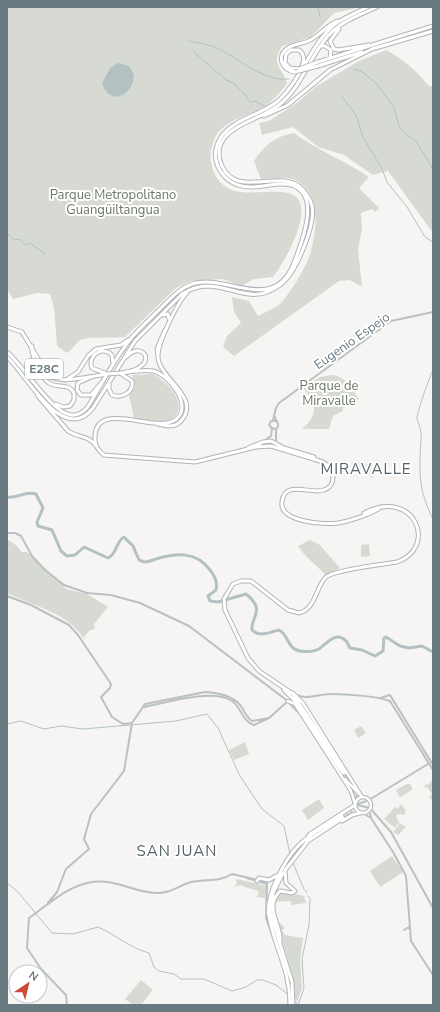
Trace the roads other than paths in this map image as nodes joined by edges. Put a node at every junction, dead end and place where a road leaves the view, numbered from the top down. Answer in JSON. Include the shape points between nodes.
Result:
{"nodes":[{"id":1,"x":368,"y":7,"type":"edge"},
{"id":2,"x":377,"y":7,"type":"edge"},
{"id":3,"x":343,"y":21,"type":"junction"},
{"id":4,"x":433,"y":26,"type":"edge"},
{"id":5,"x":433,"y":31,"type":"edge"},
{"id":6,"x":379,"y":44,"type":"junction"},
{"id":7,"x":320,"y":46,"type":"junction"},
{"id":8,"x":372,"y":49,"type":"junction"},
{"id":9,"x":330,"y":58,"type":"junction"},
{"id":10,"x":318,"y":64,"type":"junction"},
{"id":11,"x":297,"y":79,"type":"junction"},
{"id":12,"x":259,"y":117,"type":"junction"},
{"id":13,"x":192,"y":289,"type":"junction"},
{"id":14,"x":433,"y":312,"type":"edge"},
{"id":15,"x":155,"y":320,"type":"junction"},
{"id":16,"x":7,"y":327,"type":"edge"},
{"id":17,"x":133,"y":336,"type":"junction"},
{"id":18,"x":32,"y":346,"type":"junction"},
{"id":19,"x":7,"y":352,"type":"edge"},
{"id":20,"x":158,"y":355,"type":"junction"},
{"id":21,"x":7,"y":357,"type":"edge"},
{"id":22,"x":122,"y":361,"type":"junction"},
{"id":23,"x":112,"y":368,"type":"junction"},
{"id":24,"x":126,"y":372,"type":"junction"},
{"id":25,"x":120,"y":373,"type":"junction"},
{"id":26,"x":107,"y":374,"type":"junction"},
{"id":27,"x":91,"y":377,"type":"junction"},
{"id":28,"x":66,"y":380,"type":"junction"},
{"id":29,"x":104,"y":380,"type":"junction"},
{"id":30,"x":110,"y":381,"type":"junction"},
{"id":31,"x":38,"y":394,"type":"junction"},
{"id":32,"x":49,"y":399,"type":"junction"},
{"id":33,"x":275,"y":416,"type":"junction"},
{"id":34,"x":273,"y":420,"type":"junction"},
{"id":35,"x":277,"y":421,"type":"junction"},
{"id":36,"x":158,"y":424,"type":"junction"},
{"id":37,"x":272,"y":428,"type":"junction"},
{"id":38,"x":276,"y":429,"type":"junction"},
{"id":39,"x":263,"y":442,"type":"junction"},
{"id":40,"x":276,"y":442,"type":"junction"},
{"id":41,"x":96,"y":446,"type":"junction"},
{"id":42,"x":271,"y":446,"type":"junction"},
{"id":43,"x":260,"y":447,"type":"junction"},
{"id":44,"x":220,"y":456,"type":"junction"},
{"id":45,"x":319,"y":460,"type":"junction"},
{"id":46,"x":7,"y":533,"type":"edge"},
{"id":47,"x":7,"y":596,"type":"edge"},
{"id":48,"x":277,"y":683,"type":"junction"},
{"id":49,"x":289,"y":691,"type":"junction"},
{"id":50,"x":296,"y":695,"type":"junction"},
{"id":51,"x":386,"y":696,"type":"junction"},
{"id":52,"x":305,"y":697,"type":"junction"},
{"id":53,"x":392,"y":698,"type":"junction"},
{"id":54,"x":377,"y":699,"type":"junction"},
{"id":55,"x":288,"y":701,"type":"junction"},
{"id":56,"x":388,"y":701,"type":"junction"},
{"id":57,"x":303,"y":703,"type":"junction"},
{"id":58,"x":143,"y":707,"type":"junction"},
{"id":59,"x":296,"y":707,"type":"junction"},
{"id":60,"x":307,"y":714,"type":"junction"},
{"id":61,"x":269,"y":718,"type":"junction"},
{"id":62,"x":132,"y":723,"type":"junction"},
{"id":63,"x":316,"y":724,"type":"junction"},
{"id":64,"x":416,"y":741,"type":"junction"},
{"id":65,"x":430,"y":763,"type":"junction"},
{"id":66,"x":433,"y":765,"type":"edge"},
{"id":67,"x":433,"y":770,"type":"edge"},
{"id":68,"x":362,"y":796,"type":"junction"},
{"id":69,"x":353,"y":799,"type":"junction"},
{"id":70,"x":369,"y":800,"type":"junction"},
{"id":71,"x":356,"y":804,"type":"junction"},
{"id":72,"x":350,"y":807,"type":"junction"},
{"id":73,"x":370,"y":810,"type":"junction"},
{"id":74,"x":360,"y":813,"type":"junction"},
{"id":75,"x":364,"y":814,"type":"junction"},
{"id":76,"x":371,"y":818,"type":"junction"},
{"id":77,"x":311,"y":838,"type":"junction"},
{"id":78,"x":307,"y":839,"type":"junction"},
{"id":79,"x":284,"y":871,"type":"junction"},
{"id":80,"x":257,"y":880,"type":"junction"},
{"id":81,"x":48,"y":903,"type":"junction"},
{"id":82,"x":433,"y":908,"type":"edge"},
{"id":83,"x":410,"y":926,"type":"junction"},
{"id":84,"x":404,"y":930,"type":"dead end"},
{"id":85,"x":276,"y":943,"type":"junction"},
{"id":86,"x":433,"y":975,"type":"edge"},
{"id":87,"x":291,"y":997,"type":"junction"},
{"id":88,"x":67,"y":1005,"type":"edge"},
{"id":89,"x":290,"y":1005,"type":"edge"}],
"edges":[{"from":1,"to":3,"type":"main road"},
{"from":2,"to":3,"type":"main road"},
{"from":3,"to":6,"type":"main road","via":[[330,39],[334,49]]},
{"from":3,"to":7,"type":"main road"},
{"from":3,"to":10,"type":"main road","bridge":true,"via":[[328,27],[308,42],[286,49],[282,54],[281,62],[287,70],[296,72]]},
{"from":3,"to":11,"type":"main road","via":[[322,38]]},
{"from":4,"to":6,"type":"main road"},
{"from":5,"to":8,"type":"main road"},
{"from":6,"to":9,"type":"main road"},
{"from":7,"to":9,"type":"main road","via":[[331,50]]},
{"from":7,"to":12,"type":"main road","via":[[289,96],[274,109]]},
{"from":8,"to":10,"type":"main road"},
{"from":8,"to":12,"type":"main road","via":[[322,75],[286,106]]},
{"from":9,"to":10,"type":"main road"},
{"from":10,"to":11,"type":"main road","bridge":true,"via":[[299,69],[290,68],[285,63],[286,54],[291,50],[299,50],[304,56],[303,63]]},
{"from":11,"to":17,"type":"main road","via":[[276,102],[226,131],[218,143],[216,157],[225,177],[237,185],[250,187],[287,184],[304,195],[309,207],[308,216],[290,272],[277,284],[264,290],[251,291],[210,281],[191,284],[179,291]]},
{"from":12,"to":13,"type":"main road","via":[[227,135],[221,145],[220,160],[229,176],[238,182],[285,181],[294,183],[306,193],[312,204],[312,214],[298,262],[292,274],[270,292],[242,294],[210,286]]},
{"from":13,"to":15,"type":"main road","via":[[174,300]]},
{"from":13,"to":20,"type":"main road","via":[[176,306]]},
{"from":14,"to":33,"type":"street","name":"Eugenio Espejo","via":[[391,321],[279,404]]},
{"from":15,"to":20,"type":"main road","via":[[164,313],[170,315],[156,351]]},
{"from":15,"to":22,"type":"main road","via":[[135,341]]},
{"from":16,"to":18,"type":"main road","number":"E28C","via":[[22,332]]},
{"from":17,"to":23,"type":"main road"},
{"from":17,"to":28,"type":"main road","via":[[122,345],[96,349],[78,372]]},
{"from":18,"to":28,"type":"main road","number":"E28C","via":[[48,375],[56,380]]},
{"from":18,"to":32,"type":"main road","via":[[33,356],[47,381],[67,386],[74,393],[73,402],[68,407],[60,406]]},
{"from":19,"to":32,"type":"main road"},
{"from":20,"to":36,"type":"main road","via":[[161,368],[184,395],[186,405],[185,416],[179,423],[170,426]]},
{"from":21,"to":31,"type":"main road"},
{"from":22,"to":24,"type":"main road","via":[[134,350],[140,350],[145,356],[143,365]]},
{"from":22,"to":30,"type":"main road"},
{"from":23,"to":26,"type":"main road","via":[[113,357],[109,352],[100,351],[93,357],[92,368]]},
{"from":23,"to":29,"type":"main road"},
{"from":24,"to":25,"type":"main road","number":"E28C"},
{"from":24,"to":36,"type":"main road","number":"E28C","via":[[158,373],[179,395],[183,404],[180,415],[171,422]]},
{"from":25,"to":26,"type":"main road","number":"E28C","bridge":true},
{"from":25,"to":30,"type":"main road","via":[[132,381],[132,388],[128,392],[119,396],[112,395],[109,389]]},
{"from":26,"to":27,"type":"main road","number":"E28C"},
{"from":27,"to":28,"type":"main road","number":"E28C"},
{"from":27,"to":29,"type":"main road","via":[[78,384],[77,390],[81,395],[90,394]]},
{"from":29,"to":32,"type":"main road","via":[[81,414],[67,414]]},
{"from":30,"to":31,"type":"main road","via":[[89,413],[78,420],[63,417]]},
{"from":31,"to":41,"type":"main road","via":[[41,401],[68,431],[90,438]]},
{"from":33,"to":34,"type":"street","name":"Eugenio Espejo"},
{"from":33,"to":35,"type":"street"},
{"from":34,"to":35,"type":"street"},
{"from":34,"to":37,"type":"street","via":[[269,424]]},
{"from":35,"to":38,"type":"street"},
{"from":36,"to":41,"type":"main road","number":"E28C","via":[[107,419],[96,431]]},
{"from":37,"to":38,"type":"street"},
{"from":37,"to":39,"type":"street","via":[[270,437]]},
{"from":38,"to":40,"type":"street"},
{"from":39,"to":40,"type":"main road"},
{"from":39,"to":43,"type":"street"},
{"from":39,"to":44,"type":"main road"},
{"from":40,"to":42,"type":"street","via":[[275,446]]},
{"from":40,"to":45,"type":"main road","via":[[284,448]]},
{"from":41,"to":44,"type":"main road","via":[[101,453],[110,457],[190,463]]},
{"from":42,"to":43,"type":"main road"},
{"from":42,"to":45,"type":"main road"},
{"from":43,"to":44,"type":"main road"},
{"from":45,"to":48,"type":"main road","via":[[331,468],[333,476],[330,486],[322,491],[298,489],[287,492],[281,503],[284,512],[293,518],[330,523],[344,522],[381,507],[399,507],[413,518],[418,537],[413,552],[406,559],[330,574],[324,580],[310,607],[299,613],[288,610],[251,582],[233,584],[227,591],[224,602],[227,615],[251,664]]},
{"from":46,"to":55,"type":"street","via":[[20,536],[36,560],[64,585],[87,593],[140,604],[189,626]]},
{"from":47,"to":62,"type":"street","via":[[56,618],[73,629],[111,684],[101,697],[112,717],[123,724]]},
{"from":48,"to":49,"type":"main road"},
{"from":48,"to":59,"type":"main road"},
{"from":48,"to":60,"type":"main road","via":[[292,696],[344,774]]},
{"from":49,"to":50,"type":"main road"},
{"from":49,"to":60,"type":"main road"},
{"from":50,"to":52,"type":"street"},
{"from":50,"to":57,"type":"main road"},
{"from":51,"to":53,"type":"street","via":[[390,695]]},
{"from":51,"to":54,"type":"street"},
{"from":51,"to":56,"type":"street"},
{"from":52,"to":54,"type":"street","via":[[330,694]]},
{"from":52,"to":57,"type":"street"},
{"from":53,"to":56,"type":"street"},
{"from":53,"to":64,"type":"street"},
{"from":54,"to":56,"type":"street"},
{"from":55,"to":59,"type":"main road"},
{"from":55,"to":59,"type":"street"},
{"from":55,"to":61,"type":"street"},
{"from":56,"to":64,"type":"street"},
{"from":57,"to":63,"type":"main road"},
{"from":58,"to":61,"type":"street","via":[[146,704],[205,692],[226,696],[236,701],[252,721]]},
{"from":58,"to":61,"type":"street","via":[[213,696],[234,702],[252,724]]},
{"from":58,"to":62,"type":"street"},
{"from":59,"to":68,"type":"main road","via":[[343,776]]},
{"from":59,"to":69,"type":"main road","via":[[348,787]]},
{"from":60,"to":63,"type":"main road"},
{"from":62,"to":81,"type":"street","via":[[124,771],[91,814],[84,839],[89,849],[66,869],[57,892]]},
{"from":63,"to":68,"type":"main road"},
{"from":64,"to":65,"type":"street"},
{"from":65,"to":66,"type":"street"},
{"from":65,"to":67,"type":"street"},
{"from":65,"to":70,"type":"street"},
{"from":68,"to":70,"type":"main road"},
{"from":68,"to":71,"type":"main road","via":[[357,799]]},
{"from":69,"to":71,"type":"main road"},
{"from":69,"to":72,"type":"main road"},
{"from":70,"to":71,"type":"street"},
{"from":70,"to":73,"type":"main road"},
{"from":71,"to":72,"type":"main road"},
{"from":71,"to":73,"type":"street"},
{"from":71,"to":74,"type":"main road","via":[[356,810]]},
{"from":72,"to":78,"type":"main road","via":[[310,834]]},
{"from":73,"to":75,"type":"main road"},
{"from":73,"to":76,"type":"street"},
{"from":73,"to":82,"type":"street","via":[[391,832]]},
{"from":74,"to":75,"type":"main road"},
{"from":74,"to":77,"type":"main road"},
{"from":75,"to":76,"type":"street"},
{"from":76,"to":83,"type":"street","via":[[406,876]]},
{"from":77,"to":78,"type":"main road","via":[[343,817]]},
{"from":77,"to":79,"type":"main road","via":[[301,847]]},
{"from":78,"to":79,"type":"main road","via":[[296,849]]},
{"from":79,"to":80,"type":"main road","via":[[272,879]]},
{"from":79,"to":85,"type":"main road","via":[[273,887],[268,902]]},
{"from":79,"to":85,"type":"main road","via":[[286,882],[295,891],[280,891],[273,900],[272,910],[280,937]]},
{"from":80,"to":81,"type":"street","via":[[232,874],[223,880],[190,882],[157,894],[118,884],[97,882],[72,888]]},
{"from":80,"to":85,"type":"street","via":[[267,883],[265,908]]},
{"from":81,"to":88,"type":"street","via":[[29,918],[27,948],[41,970],[66,995]]},
{"from":83,"to":84,"type":"street"},
{"from":83,"to":86,"type":"street","via":[[412,944]]},
{"from":85,"to":87,"type":"main road","via":[[286,969]]},
{"from":85,"to":87,"type":"main road","via":[[292,982]]},
{"from":87,"to":89,"type":"main road"}]}
